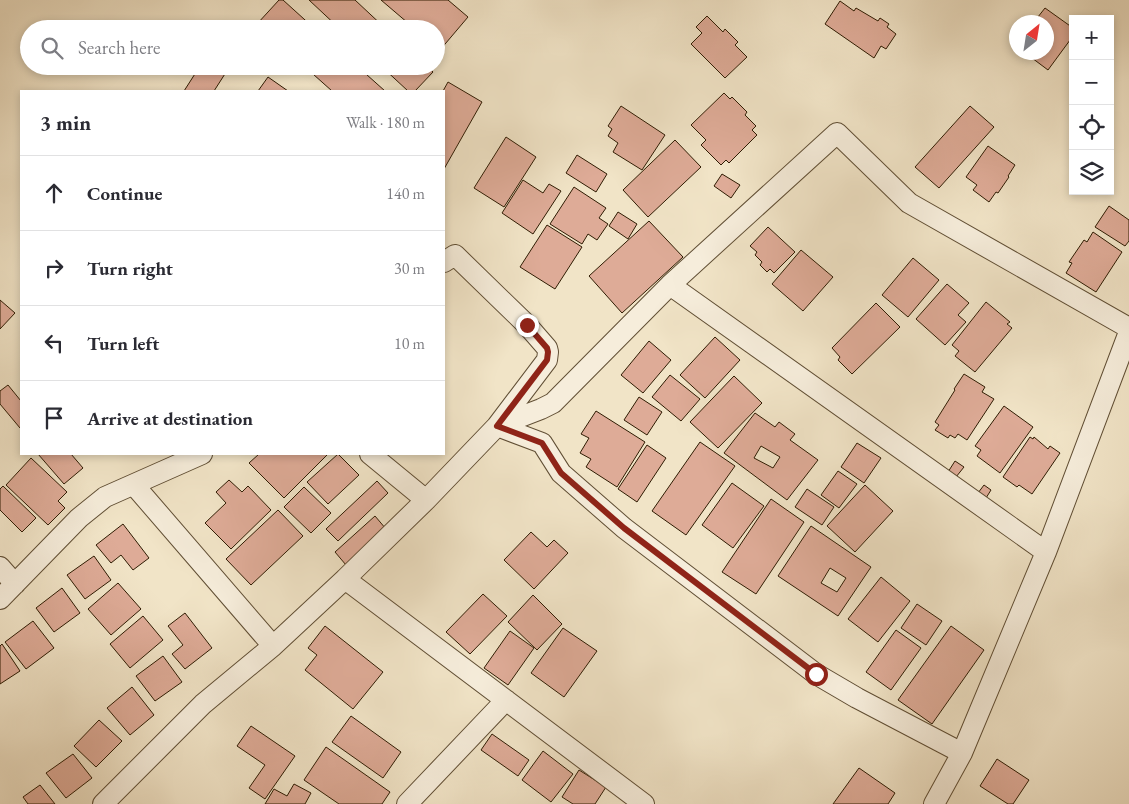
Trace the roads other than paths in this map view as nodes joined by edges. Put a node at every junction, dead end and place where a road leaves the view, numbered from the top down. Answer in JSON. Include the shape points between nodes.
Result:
{"nodes":[{"id":1,"x":445,"y":261,"type":"edge"},
{"id":2,"x":670,"y":285,"type":"junction"},
{"id":3,"x":1129,"y":328,"type":"edge"},
{"id":4,"x":1129,"y":332,"type":"edge"},
{"id":5,"x":497,"y":426,"type":"junction"},
{"id":6,"x":200,"y":455,"type":"edge"},
{"id":7,"x":371,"y":455,"type":"edge"},
{"id":8,"x":134,"y":485,"type":"junction"},
{"id":9,"x":426,"y":500,"type":"junction"},
{"id":10,"x":1046,"y":552,"type":"junction"},
{"id":11,"x":0,"y":566,"type":"edge"},
{"id":12,"x":345,"y":579,"type":"junction"},
{"id":13,"x":15,"y":584,"type":"junction"},
{"id":14,"x":0,"y":599,"type":"edge"},
{"id":15,"x":273,"y":646,"type":"junction"},
{"id":16,"x":506,"y":700,"type":"junction"},
{"id":17,"x":962,"y":752,"type":"junction"},
{"id":18,"x":103,"y":804,"type":"edge"},
{"id":19,"x":407,"y":804,"type":"edge"},
{"id":20,"x":644,"y":804,"type":"edge"},
{"id":21,"x":934,"y":804,"type":"edge"}],
"edges":[{"from":1,"to":5,"type":"street","via":[[455,255],[547,348],[547,360]]},
{"from":2,"to":3,"type":"street","via":[[837,134],[909,203]]},
{"from":2,"to":5,"type":"street","via":[[553,402]]},
{"from":2,"to":10,"type":"street"},
{"from":4,"to":10,"type":"street"},
{"from":5,"to":9,"type":"street"},
{"from":5,"to":17,"type":"street","via":[[542,443],[561,473],[624,528],[816,674]]},
{"from":6,"to":8,"type":"street"},
{"from":7,"to":9,"type":"street"},
{"from":8,"to":13,"type":"street","via":[[105,497],[79,518]]},
{"from":8,"to":15,"type":"street"},
{"from":9,"to":12,"type":"street"},
{"from":10,"to":17,"type":"street"},
{"from":11,"to":13,"type":"street"},
{"from":12,"to":15,"type":"street"},
{"from":12,"to":16,"type":"street"},
{"from":13,"to":14,"type":"street"},
{"from":15,"to":18,"type":"street","via":[[203,704]]},
{"from":16,"to":19,"type":"street"},
{"from":16,"to":20,"type":"street"},
{"from":17,"to":21,"type":"street"}]}
